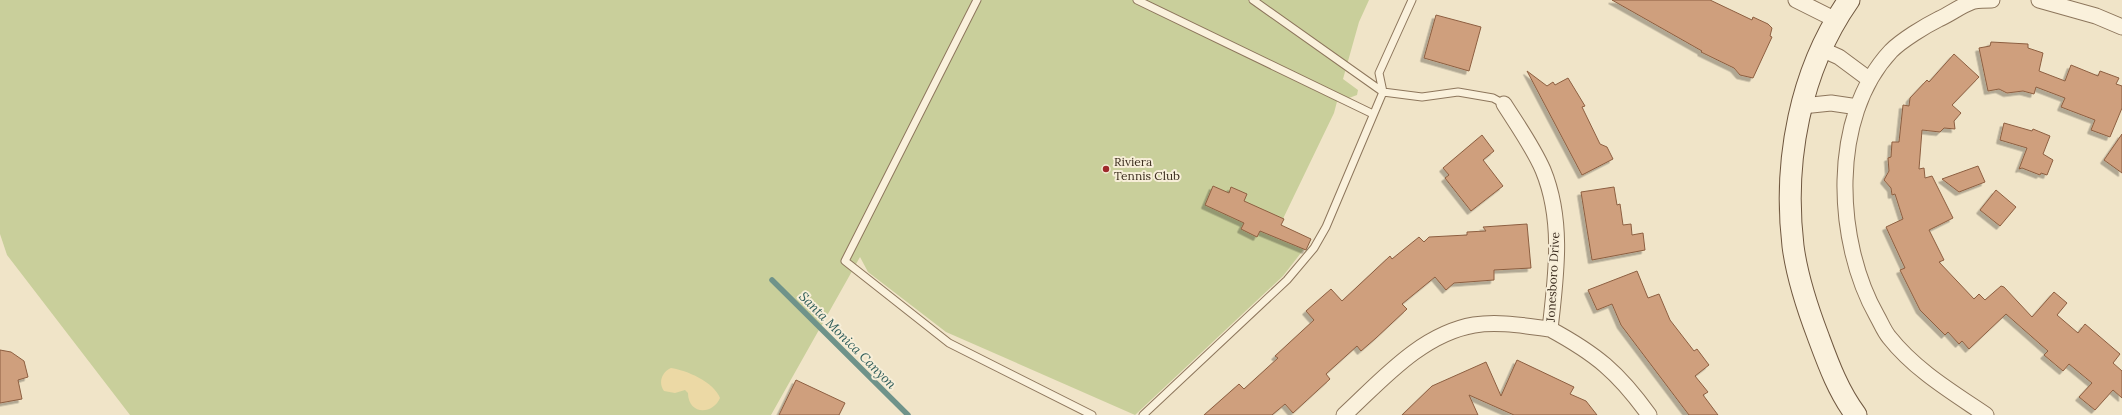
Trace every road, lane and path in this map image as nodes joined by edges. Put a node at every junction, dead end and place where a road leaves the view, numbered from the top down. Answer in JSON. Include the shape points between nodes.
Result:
{"nodes":[{"id":1,"x":977,"y":0,"type":"edge"},
{"id":2,"x":1137,"y":0,"type":"edge"},
{"id":3,"x":1253,"y":0,"type":"edge"},
{"id":4,"x":1412,"y":0,"type":"edge"},
{"id":5,"x":1796,"y":0,"type":"edge"},
{"id":6,"x":1849,"y":0,"type":"edge"},
{"id":7,"x":1992,"y":0,"type":"edge"},
{"id":8,"x":2039,"y":0,"type":"edge"},
{"id":9,"x":1836,"y":20,"type":"junction"},
{"id":10,"x":2122,"y":28,"type":"edge"},
{"id":11,"x":1821,"y":49,"type":"junction"},
{"id":12,"x":1870,"y":80,"type":"junction"},
{"id":13,"x":1383,"y":92,"type":"junction"},
{"id":14,"x":1504,"y":104,"type":"joint"},
{"id":15,"x":1802,"y":106,"type":"junction"},
{"id":16,"x":1858,"y":107,"type":"junction"},
{"id":17,"x":1373,"y":114,"type":"junction"},
{"id":18,"x":1550,"y":329,"type":"junction"},
{"id":19,"x":1092,"y":415,"type":"edge"},
{"id":20,"x":1143,"y":415,"type":"edge"},
{"id":21,"x":1344,"y":415,"type":"edge"},
{"id":22,"x":1649,"y":415,"type":"edge"},
{"id":23,"x":1856,"y":415,"type":"edge"},
{"id":24,"x":1986,"y":415,"type":"edge"}],
"edges":[{"from":1,"to":19,"type":"lane","via":[[845,261],[948,343]]},
{"from":2,"to":17,"type":"lane"},
{"from":3,"to":13,"type":"lane"},
{"from":4,"to":13,"type":"lane","via":[[1379,73]]},
{"from":5,"to":9,"type":"street"},
{"from":6,"to":9,"type":"main road"},
{"from":7,"to":12,"type":"street","via":[[1974,1],[1930,23],[1892,51]]},
{"from":8,"to":10,"type":"street","via":[[2096,16]]},
{"from":9,"to":11,"type":"main road"},
{"from":11,"to":12,"type":"street","via":[[1839,57]]},
{"from":11,"to":15,"type":"main road"},
{"from":12,"to":16,"type":"street"},
{"from":13,"to":14,"type":"lane","via":[[1422,97],[1458,92],[1493,98]]},
{"from":13,"to":17,"type":"lane"},
{"from":14,"to":18,"type":"street","name":"Jonesboro Drive","via":[[1543,170],[1553,202],[1558,238]]},
{"from":15,"to":16,"type":"street","via":[[1831,103]]},
{"from":15,"to":23,"type":"main road","via":[[1792,154],[1790,197],[1793,246],[1804,298],[1829,365],[1846,401]]},
{"from":16,"to":24,"type":"street","via":[[1850,139],[1844,202],[1853,256],[1868,300],[1889,337],[1915,364]]},
{"from":17,"to":20,"type":"lane","via":[[1326,227],[1314,248],[1288,280]]},
{"from":18,"to":21,"type":"street","via":[[1511,324],[1473,326],[1438,337],[1405,359]]},
{"from":18,"to":22,"type":"street","name":"Jonesboro Drive","via":[[1582,347],[1609,367]]}]}
